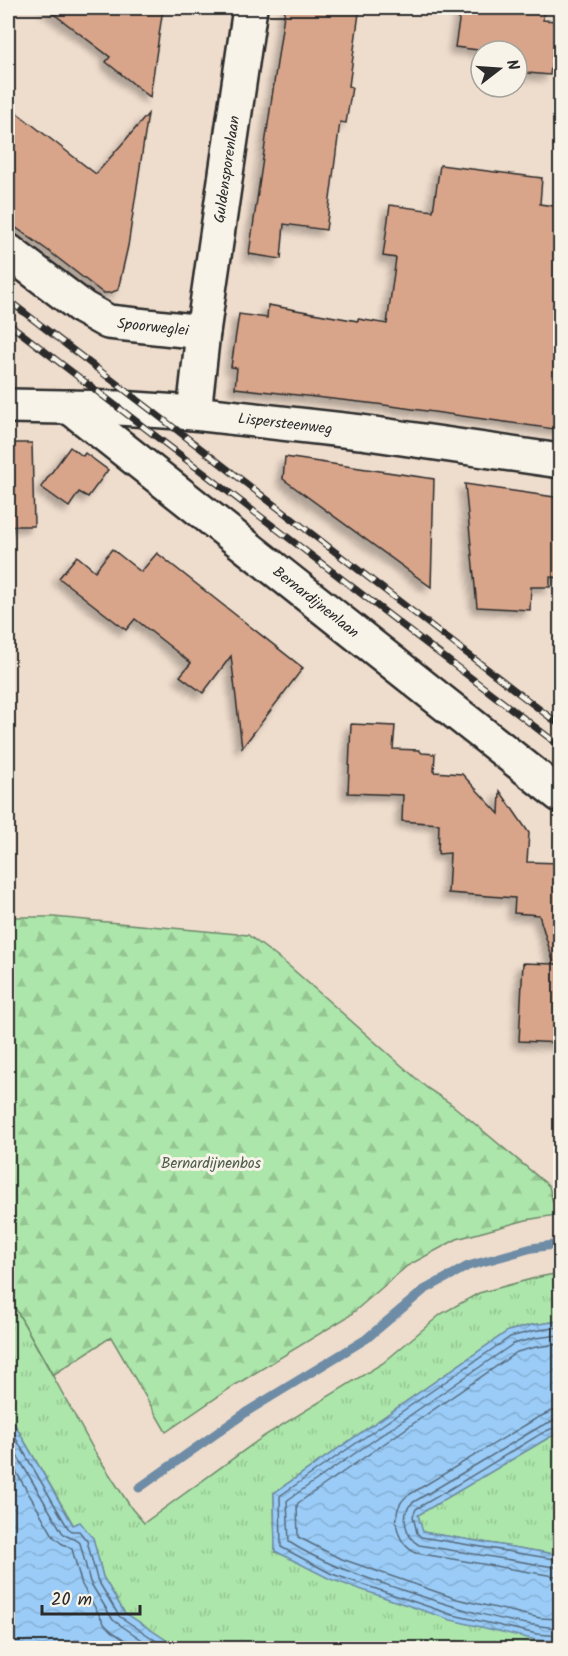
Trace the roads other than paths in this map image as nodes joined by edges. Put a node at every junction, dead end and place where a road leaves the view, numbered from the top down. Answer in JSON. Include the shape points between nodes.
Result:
{"nodes":[{"id":1,"x":250,"y":8,"type":"edge"},
{"id":2,"x":8,"y":251,"type":"edge"},
{"id":3,"x":203,"y":332,"type":"junction"},
{"id":4,"x":8,"y":406,"type":"edge"},
{"id":5,"x":70,"y":407,"type":"junction"},
{"id":6,"x":194,"y":413,"type":"junction"},
{"id":7,"x":561,"y":461,"type":"edge"},
{"id":8,"x":561,"y":795,"type":"edge"}],
"edges":[{"from":1,"to":3,"type":"street","name":"Guldensporenlaan"},
{"from":2,"to":3,"type":"street","name":"Spoorweglei","via":[[83,308],[108,322]]},
{"from":3,"to":6,"type":"street","name":"Spoorweglei"},
{"from":4,"to":5,"type":"street","name":"Lispersteenweg"},
{"from":5,"to":6,"type":"street","name":"Lispersteenweg"},
{"from":5,"to":8,"type":"street","name":"Bernardijnenlaan"},
{"from":6,"to":7,"type":"street","name":"Lispersteenweg"}]}
